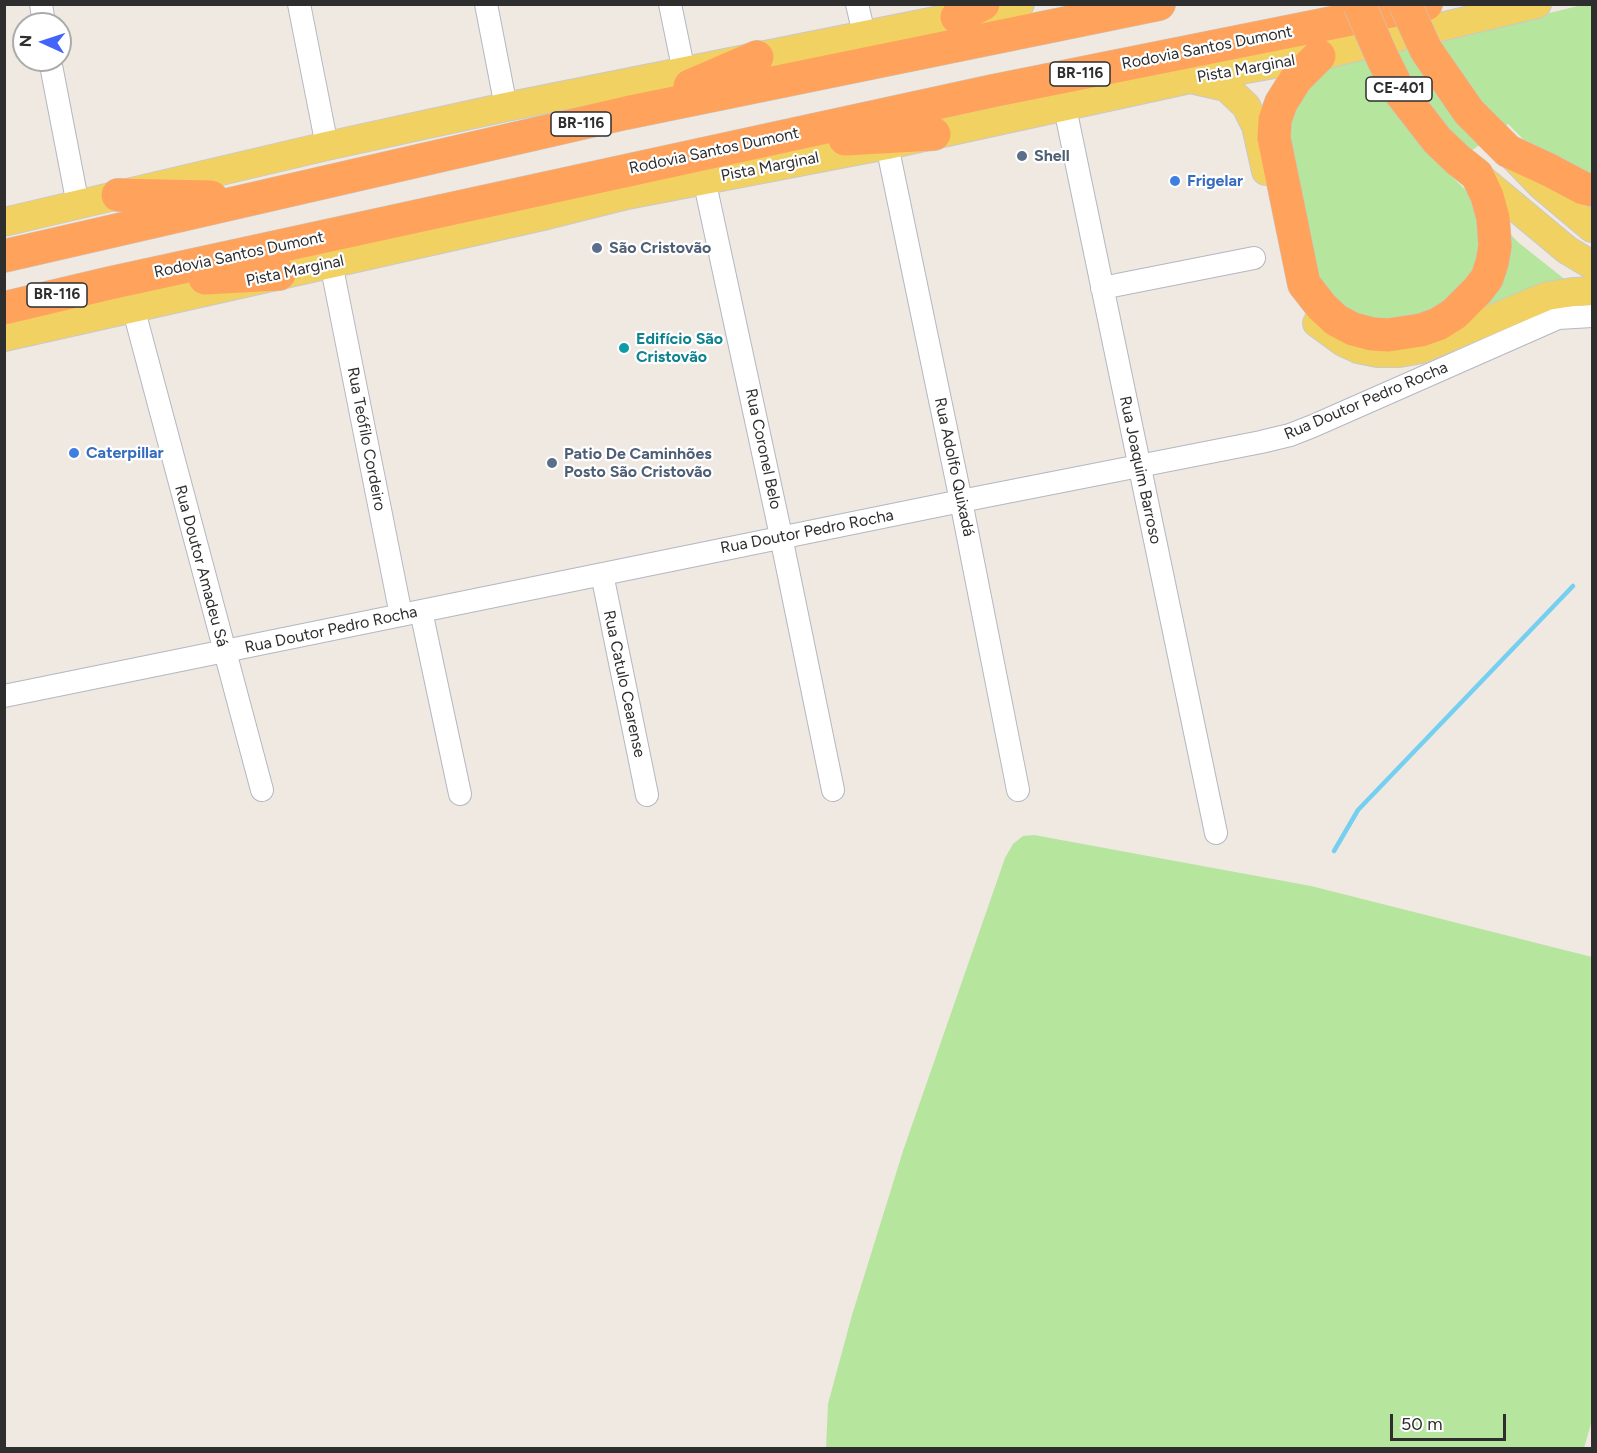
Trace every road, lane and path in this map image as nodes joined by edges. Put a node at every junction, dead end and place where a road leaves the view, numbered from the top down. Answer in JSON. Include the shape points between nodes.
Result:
{"nodes":[{"id":1,"x":299,"y":4,"type":"edge"},
{"id":2,"x":486,"y":4,"type":"edge"},
{"id":3,"x":670,"y":4,"type":"edge"},
{"id":4,"x":857,"y":4,"type":"edge"},
{"id":5,"x":1020,"y":4,"type":"edge"},
{"id":6,"x":1159,"y":4,"type":"edge"},
{"id":7,"x":1359,"y":4,"type":"edge"},
{"id":8,"x":1405,"y":4,"type":"edge"},
{"id":9,"x":1426,"y":4,"type":"edge"},
{"id":10,"x":1537,"y":4,"type":"edge"},
{"id":11,"x":970,"y":11,"type":"edge"},
{"id":12,"x":864,"y":34,"type":"junction"},
{"id":13,"x":1319,"y":56,"type":"junction"},
{"id":14,"x":757,"y":57,"type":"junction"},
{"id":15,"x":52,"y":72,"type":"edge"},
{"id":16,"x":684,"y":72,"type":"junction"},
{"id":17,"x":1190,"y":79,"type":"junction"},
{"id":18,"x":506,"y":107,"type":"junction"},
{"id":19,"x":1065,"y":108,"type":"junction"},
{"id":20,"x":626,"y":113,"type":"junction"},
{"id":21,"x":934,"y":134,"type":"junction"},
{"id":22,"x":1500,"y":143,"type":"junction"},
{"id":23,"x":887,"y":145,"type":"junction"},
{"id":24,"x":327,"y":146,"type":"junction"},
{"id":25,"x":736,"y":146,"type":"junction"},
{"id":26,"x":1468,"y":168,"type":"junction"},
{"id":27,"x":704,"y":179,"type":"junction"},
{"id":28,"x":1593,"y":190,"type":"edge"},
{"id":29,"x":118,"y":195,"type":"junction"},
{"id":30,"x":263,"y":198,"type":"junction"},
{"id":31,"x":78,"y":205,"type":"junction"},
{"id":32,"x":4,"y":222,"type":"edge"},
{"id":33,"x":1593,"y":228,"type":"edge"},
{"id":34,"x":4,"y":256,"type":"edge"},
{"id":35,"x":1254,"y":258,"type":"dead end"},
{"id":36,"x":332,"y":263,"type":"junction"},
{"id":37,"x":1593,"y":265,"type":"edge"},
{"id":38,"x":279,"y":274,"type":"junction"},
{"id":39,"x":110,"y":283,"type":"junction"},
{"id":40,"x":1102,"y":288,"type":"junction"},
{"id":41,"x":1593,"y":291,"type":"edge"},
{"id":42,"x":134,"y":307,"type":"junction"},
{"id":43,"x":4,"y":308,"type":"edge"},
{"id":44,"x":1593,"y":316,"type":"edge"},
{"id":45,"x":4,"y":337,"type":"edge"},
{"id":46,"x":1139,"y":465,"type":"junction"},
{"id":47,"x":961,"y":501,"type":"junction"},
{"id":48,"x":782,"y":538,"type":"junction"},
{"id":49,"x":602,"y":574,"type":"junction"},
{"id":50,"x":411,"y":613,"type":"junction"},
{"id":51,"x":224,"y":653,"type":"junction"},
{"id":52,"x":4,"y":696,"type":"edge"},
{"id":53,"x":262,"y":790,"type":"dead end"},
{"id":54,"x":833,"y":790,"type":"dead end"},
{"id":55,"x":1018,"y":790,"type":"dead end"},
{"id":56,"x":460,"y":794,"type":"dead end"},
{"id":57,"x":647,"y":795,"type":"dead end"},
{"id":58,"x":1216,"y":833,"type":"dead end"}],
"edges":[{"from":1,"to":24,"type":"street"},
{"from":2,"to":18,"type":"street"},
{"from":3,"to":16,"type":"street"},
{"from":4,"to":12,"type":"street"},
{"from":5,"to":11,"type":"main road","number":"BR-116"},
{"from":6,"to":20,"type":"highway","number":"BR-116"},
{"from":7,"to":26,"type":"highway","number":"CE-401","bridge":true,"via":[[1400,91],[1437,140]]},
{"from":8,"to":22,"type":"highway","number":"CE-401","bridge":true,"via":[[1426,50],[1470,112]]},
{"from":9,"to":25,"type":"highway","name":"Rodovia Santos Dumont","number":"BR-116"},
{"from":10,"to":13,"type":"main road","name":"Pista Marginal","number":"BR-116"},
{"from":11,"to":12,"type":"main road","number":"BR-116"},
{"from":12,"to":14,"type":"main road","number":"BR-116"},
{"from":13,"to":17,"type":"main road","name":"Pista Marginal","number":"BR-116"},
{"from":13,"to":26,"type":"highway","via":[[1296,79],[1281,103],[1274,138],[1304,284],[1336,320],[1372,333],[1404,333],[1438,324],[1468,301],[1487,278],[1495,246],[1487,196]]},
{"from":14,"to":16,"type":"main road","number":"BR-116"},
{"from":14,"to":20,"type":"highway"},
{"from":15,"to":31,"type":"street"},
{"from":16,"to":18,"type":"main road","number":"BR-116"},
{"from":17,"to":19,"type":"main road","name":"Pista Marginal","number":"BR-116"},
{"from":17,"to":41,"type":"main road","via":[[1226,87],[1246,106],[1256,126],[1296,295],[1316,323],[1343,342],[1378,353],[1421,350],[1547,296]]},
{"from":18,"to":24,"type":"main road","number":"BR-116"},
{"from":19,"to":21,"type":"main road","name":"Pista Marginal","number":"BR-116"},
{"from":19,"to":40,"type":"street","name":"Rua Joaquim Barroso"},
{"from":20,"to":30,"type":"highway","number":"BR-116"},
{"from":21,"to":23,"type":"main road","name":"Pista Marginal","number":"BR-116"},
{"from":21,"to":25,"type":"highway"},
{"from":22,"to":28,"type":"highway"},
{"from":22,"to":33,"type":"main road","number":"CE-401","via":[[1542,186]]},
{"from":23,"to":27,"type":"main road","name":"Pista Marginal","number":"BR-116"},
{"from":23,"to":47,"type":"street","name":"Rua Adolfo Quixadá"},
{"from":24,"to":29,"type":"main road","number":"BR-116"},
{"from":25,"to":39,"type":"highway","name":"Rodovia Santos Dumont","number":"BR-116"},
{"from":26,"to":37,"type":"main road","number":"CE-401","via":[[1567,250]]},
{"from":27,"to":36,"type":"main road","name":"Pista Marginal","number":"BR-116"},
{"from":27,"to":48,"type":"street","name":"Rua Coronel Belo"},
{"from":29,"to":30,"type":"highway"},
{"from":29,"to":31,"type":"main road","number":"BR-116"},
{"from":30,"to":34,"type":"highway","number":"BR-116"},
{"from":31,"to":32,"type":"main road","number":"BR-116"},
{"from":35,"to":40,"type":"street"},
{"from":36,"to":38,"type":"main road","name":"Pista Marginal","number":"BR-116"},
{"from":36,"to":50,"type":"street","name":"Rua Teófilo Cordeiro"},
{"from":38,"to":39,"type":"highway"},
{"from":38,"to":42,"type":"main road","name":"Pista Marginal","number":"BR-116"},
{"from":39,"to":43,"type":"highway","name":"Rodovia Santos Dumont","number":"BR-116"},
{"from":40,"to":46,"type":"street","name":"Rua Joaquim Barroso"},
{"from":42,"to":45,"type":"main road","name":"Pista Marginal","number":"BR-116"},
{"from":42,"to":51,"type":"street","name":"Rua Doutor Amadeu Sá"},
{"from":44,"to":46,"type":"street","name":"Rua Doutor Pedro Rocha","via":[[1558,318],[1290,435]]},
{"from":46,"to":47,"type":"street","name":"Rua Doutor Pedro Rocha"},
{"from":46,"to":58,"type":"street","name":"Rua Joaquim Barroso"},
{"from":47,"to":48,"type":"street","name":"Rua Doutor Pedro Rocha"},
{"from":47,"to":55,"type":"street","name":"Rua Adolfo Quixadá"},
{"from":48,"to":49,"type":"street","name":"Rua Doutor Pedro Rocha"},
{"from":48,"to":54,"type":"street","name":"Rua Coronel Belo"},
{"from":49,"to":50,"type":"street","name":"Rua Doutor Pedro Rocha"},
{"from":49,"to":57,"type":"street","name":"Rua Catulo Cearense"},
{"from":50,"to":51,"type":"street","name":"Rua Doutor Pedro Rocha"},
{"from":50,"to":56,"type":"street","name":"Rua Teófilo Cordeiro"},
{"from":51,"to":52,"type":"street","name":"Rua Doutor Pedro Rocha"},
{"from":51,"to":53,"type":"street","name":"Rua Doutor Amadeu Sá"}]}
